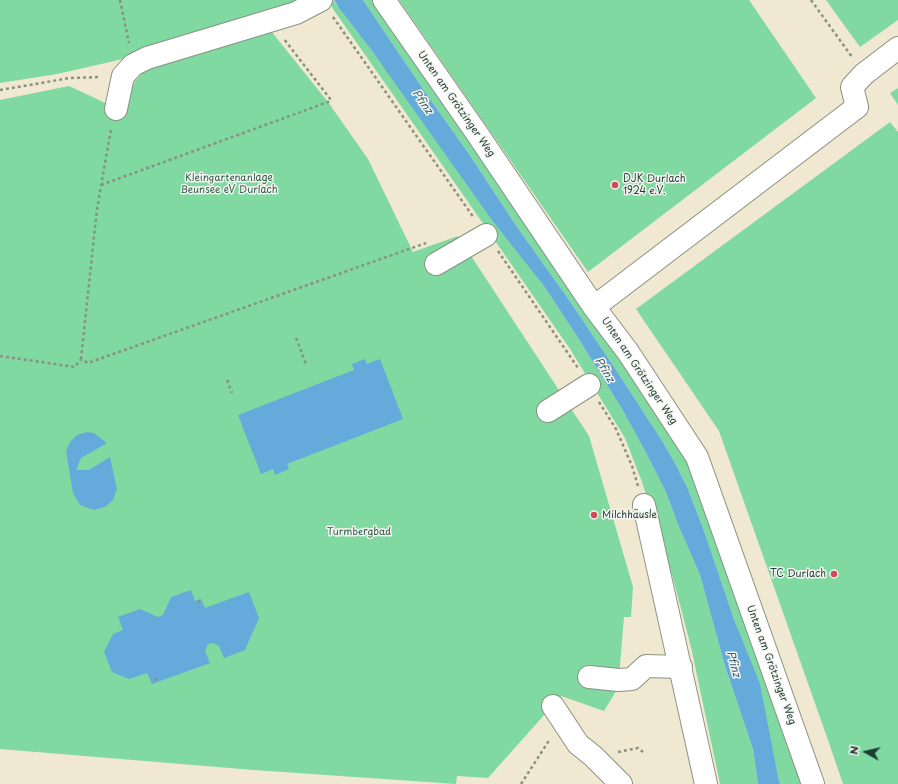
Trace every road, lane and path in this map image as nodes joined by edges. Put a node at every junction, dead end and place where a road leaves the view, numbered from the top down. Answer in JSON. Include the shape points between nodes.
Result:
{"nodes":[{"id":1,"x":120,"y":0,"type":"edge"},
{"id":2,"x":321,"y":0,"type":"edge"},
{"id":3,"x":384,"y":0,"type":"edge"},
{"id":4,"x":811,"y":0,"type":"edge"},
{"id":5,"x":283,"y":17,"type":"junction"},
{"id":6,"x":898,"y":48,"type":"edge"},
{"id":7,"x":130,"y":50,"type":"dead end"},
{"id":8,"x":864,"y":74,"type":"junction"},
{"id":9,"x":123,"y":76,"type":"junction"},
{"id":10,"x":0,"y":90,"type":"edge"},
{"id":11,"x":116,"y":109,"type":"joint"},
{"id":12,"x":101,"y":185,"type":"junction"},
{"id":13,"x":486,"y":236,"type":"dead end"},
{"id":14,"x":412,"y":249,"type":"dead end"},
{"id":15,"x":436,"y":264,"type":"dead end"},
{"id":16,"x":594,"y":307,"type":"junction"},
{"id":17,"x":296,"y":338,"type":"dead end"},
{"id":18,"x":0,"y":356,"type":"edge"},
{"id":19,"x":81,"y":359,"type":"junction"},
{"id":20,"x":306,"y":364,"type":"dead end"},
{"id":21,"x":227,"y":380,"type":"dead end"},
{"id":22,"x":589,"y":385,"type":"dead end"},
{"id":23,"x":232,"y":394,"type":"dead end"},
{"id":24,"x":548,"y":411,"type":"dead end"},
{"id":25,"x":644,"y":504,"type":"dead end"},
{"id":26,"x":198,"y":600,"type":"dead end"},
{"id":27,"x":200,"y":605,"type":"dead end"},
{"id":28,"x":680,"y":667,"type":"junction"},
{"id":29,"x":589,"y":677,"type":"dead end"},
{"id":30,"x":155,"y":678,"type":"dead end"},
{"id":31,"x":157,"y":682,"type":"dead end"},
{"id":32,"x":557,"y":714,"type":"joint"},
{"id":33,"x":521,"y":784,"type":"edge"},
{"id":34,"x":621,"y":784,"type":"edge"},
{"id":35,"x":706,"y":784,"type":"edge"},
{"id":36,"x":813,"y":784,"type":"edge"}],
"edges":[{"from":1,"to":7,"type":"path"},
{"from":2,"to":5,"type":"lane","via":[[296,14]]},
{"from":3,"to":16,"type":"lane","name":"Unten am Grötzinger Weg"},
{"from":4,"to":8,"type":"path"},
{"from":5,"to":9,"type":"lane","via":[[147,58],[133,65]]},
{"from":5,"to":12,"type":"path","via":[[282,38],[331,100]]},
{"from":6,"to":8,"type":"lane"},
{"from":8,"to":16,"type":"lane","via":[[852,87],[857,107]]},
{"from":9,"to":10,"type":"path","via":[[70,78]]},
{"from":9,"to":11,"type":"lane"},
{"from":11,"to":12,"type":"path"},
{"from":12,"to":19,"type":"path","via":[[96,209]]},
{"from":13,"to":15,"type":"lane"},
{"from":14,"to":19,"type":"path","via":[[88,363]]},
{"from":16,"to":36,"type":"lane","name":"Unten am Grötzinger Weg","via":[[628,352],[697,457]]},
{"from":17,"to":20,"type":"path"},
{"from":18,"to":19,"type":"path","via":[[75,367]]},
{"from":21,"to":23,"type":"path"},
{"from":22,"to":24,"type":"lane"},
{"from":25,"to":28,"type":"lane"},
{"from":26,"to":27,"type":"path"},
{"from":28,"to":29,"type":"lane","via":[[646,666],[632,679]]},
{"from":28,"to":35,"type":"lane"},
{"from":30,"to":31,"type":"path"},
{"from":32,"to":33,"type":"path"},
{"from":32,"to":34,"type":"lane","via":[[578,744],[594,756]]}]}
